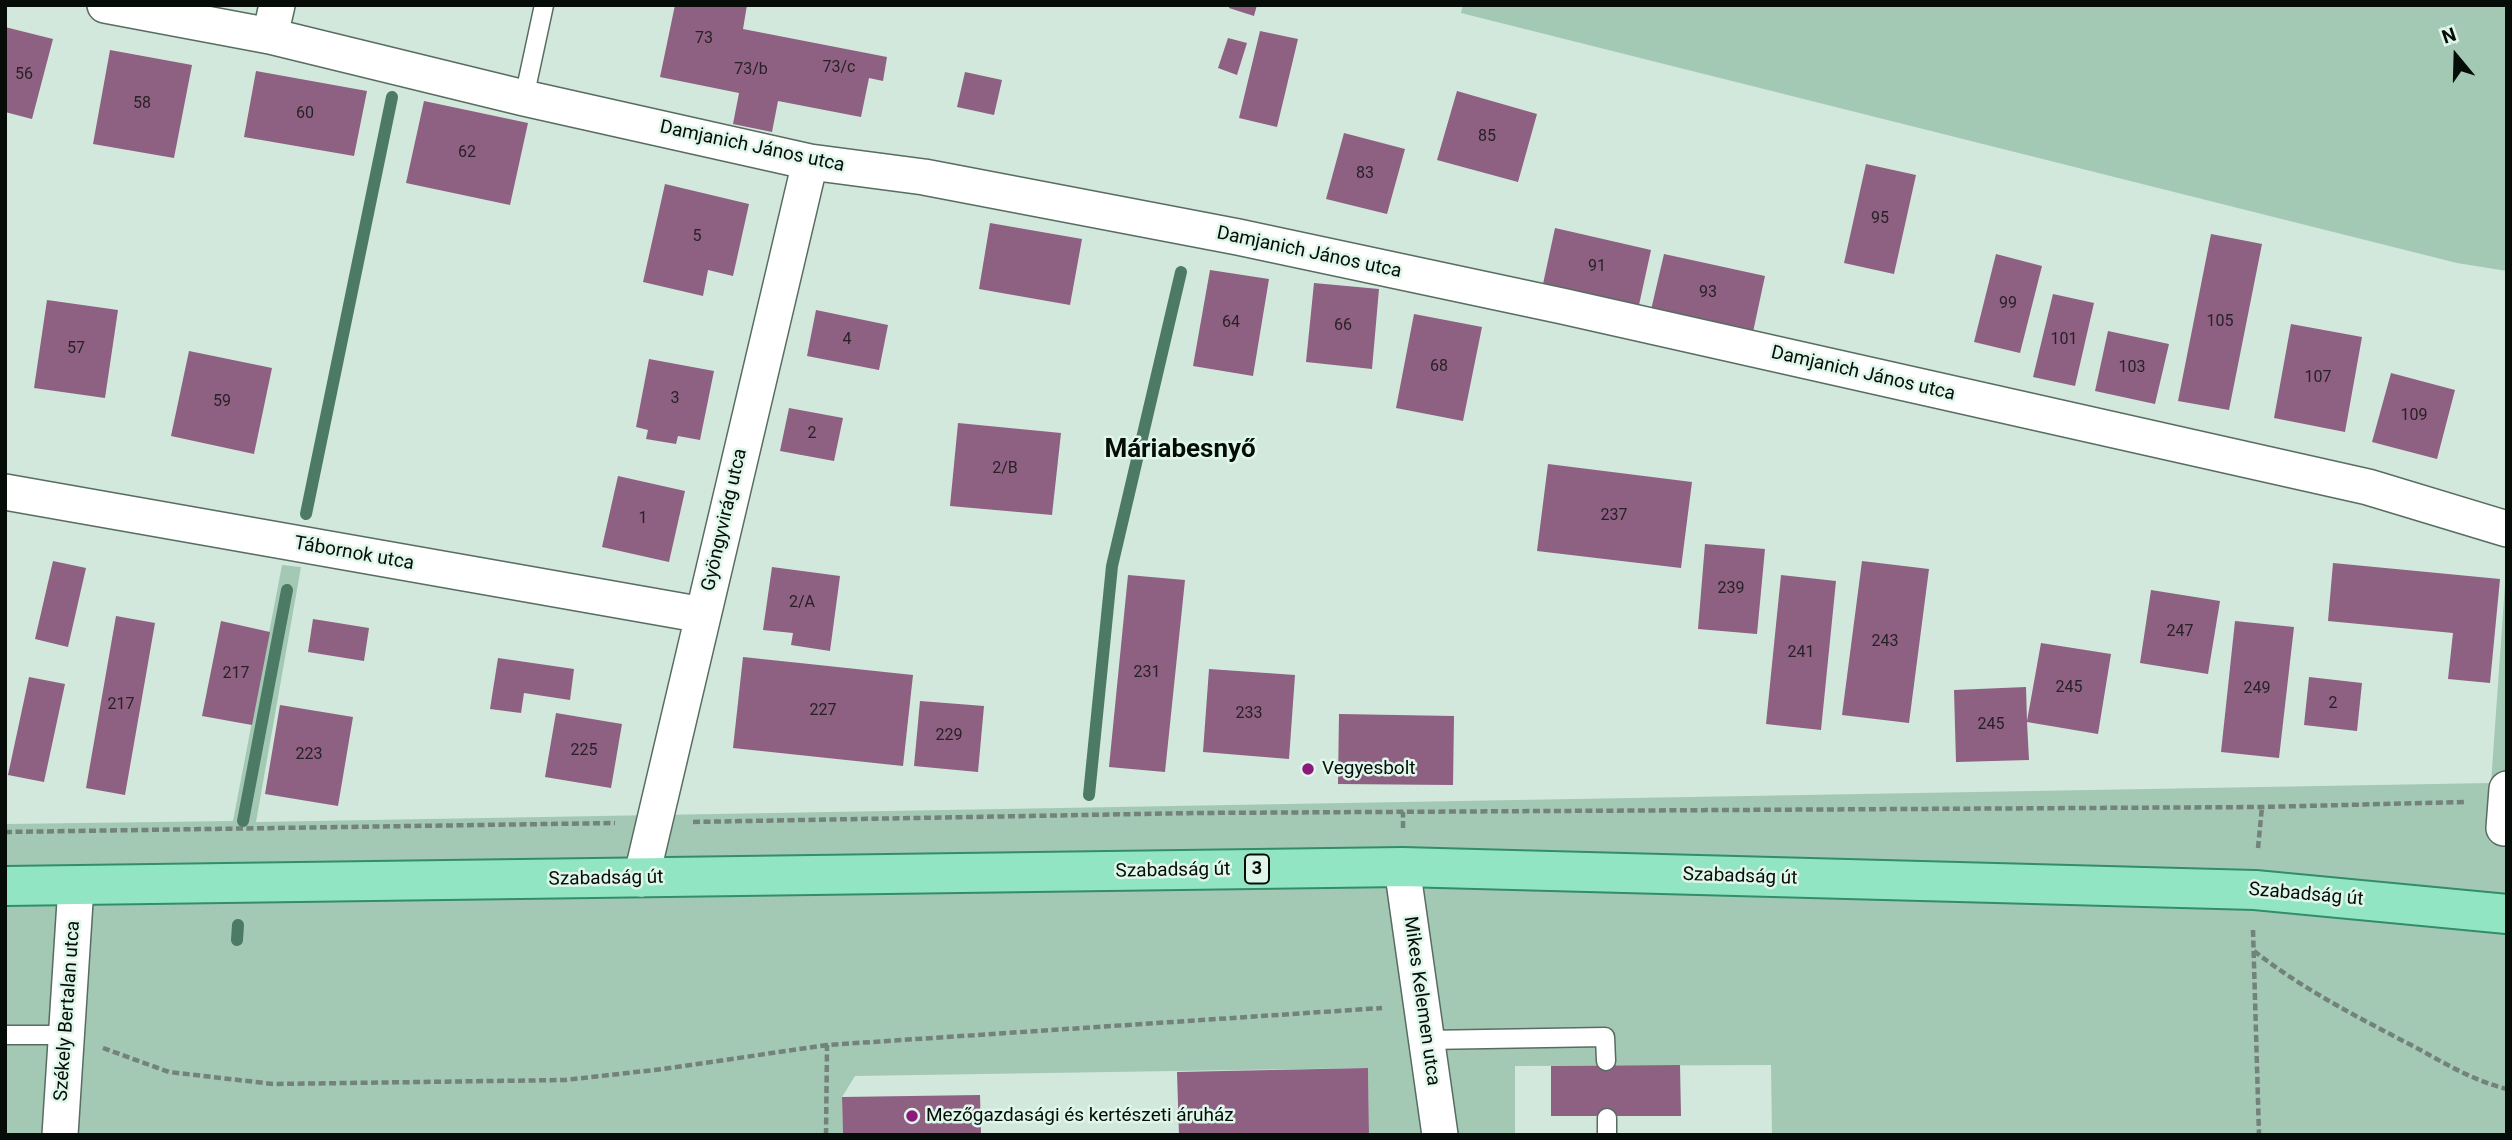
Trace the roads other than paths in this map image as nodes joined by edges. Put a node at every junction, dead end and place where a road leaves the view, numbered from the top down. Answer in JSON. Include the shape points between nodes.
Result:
{"nodes":[{"id":1,"x":104,"y":5,"type":"edge"},
{"id":2,"x":544,"y":5,"type":"edge"},
{"id":3,"x":274,"y":21,"type":"edge"},
{"id":4,"x":524,"y":98,"type":"junction"},
{"id":5,"x":810,"y":162,"type":"junction"},
{"id":6,"x":5,"y":492,"type":"edge"},
{"id":7,"x":2507,"y":529,"type":"edge"},
{"id":8,"x":703,"y":615,"type":"junction"},
{"id":9,"x":1402,"y":867,"type":"junction"},
{"id":10,"x":641,"y":878,"type":"junction"},
{"id":11,"x":76,"y":886,"type":"junction"},
{"id":12,"x":5,"y":887,"type":"edge"},
{"id":13,"x":2507,"y":914,"type":"edge"},
{"id":14,"x":5,"y":1035,"type":"edge"},
{"id":15,"x":67,"y":1035,"type":"junction"},
{"id":16,"x":1426,"y":1040,"type":"junction"},
{"id":17,"x":1606,"y":1061,"type":"dead end"},
{"id":18,"x":60,"y":1135,"type":"edge"},
{"id":19,"x":1440,"y":1135,"type":"edge"}],
"edges":[{"from":1,"to":3,"type":"street","name":"Damjanich János utca"},
{"from":2,"to":4,"type":"lane"},
{"from":3,"to":4,"type":"street","name":"Damjanich János utca"},
{"from":4,"to":5,"type":"street","name":"Damjanich János utca"},
{"from":5,"to":7,"type":"street","name":"Damjanich János utca","via":[[923,177],[1238,237],[1548,303],[2368,487]]},
{"from":5,"to":8,"type":"street","name":"Gyöngyvirág utca"},
{"from":6,"to":8,"type":"street","name":"Tábornok utca"},
{"from":8,"to":10,"type":"street","name":"Gyöngyvirág utca"},
{"from":9,"to":10,"type":"main road","name":"Szabadság út","number":"3"},
{"from":9,"to":13,"type":"main road","name":"Szabadság út","number":"3","via":[[2255,890]]},
{"from":9,"to":16,"type":"street","name":"Mikes Kelemen utca"},
{"from":10,"to":11,"type":"main road","name":"Szabadság út","number":"3"},
{"from":11,"to":12,"type":"main road","name":"Szabadság út","number":"3"},
{"from":11,"to":15,"type":"street","name":"Székely Bertalan utca"},
{"from":14,"to":15,"type":"lane"},
{"from":15,"to":18,"type":"street","name":"Székely Bertalan utca"},
{"from":16,"to":17,"type":"lane","via":[[1605,1037]]},
{"from":16,"to":19,"type":"street","name":"Mikes Kelemen utca"}]}
